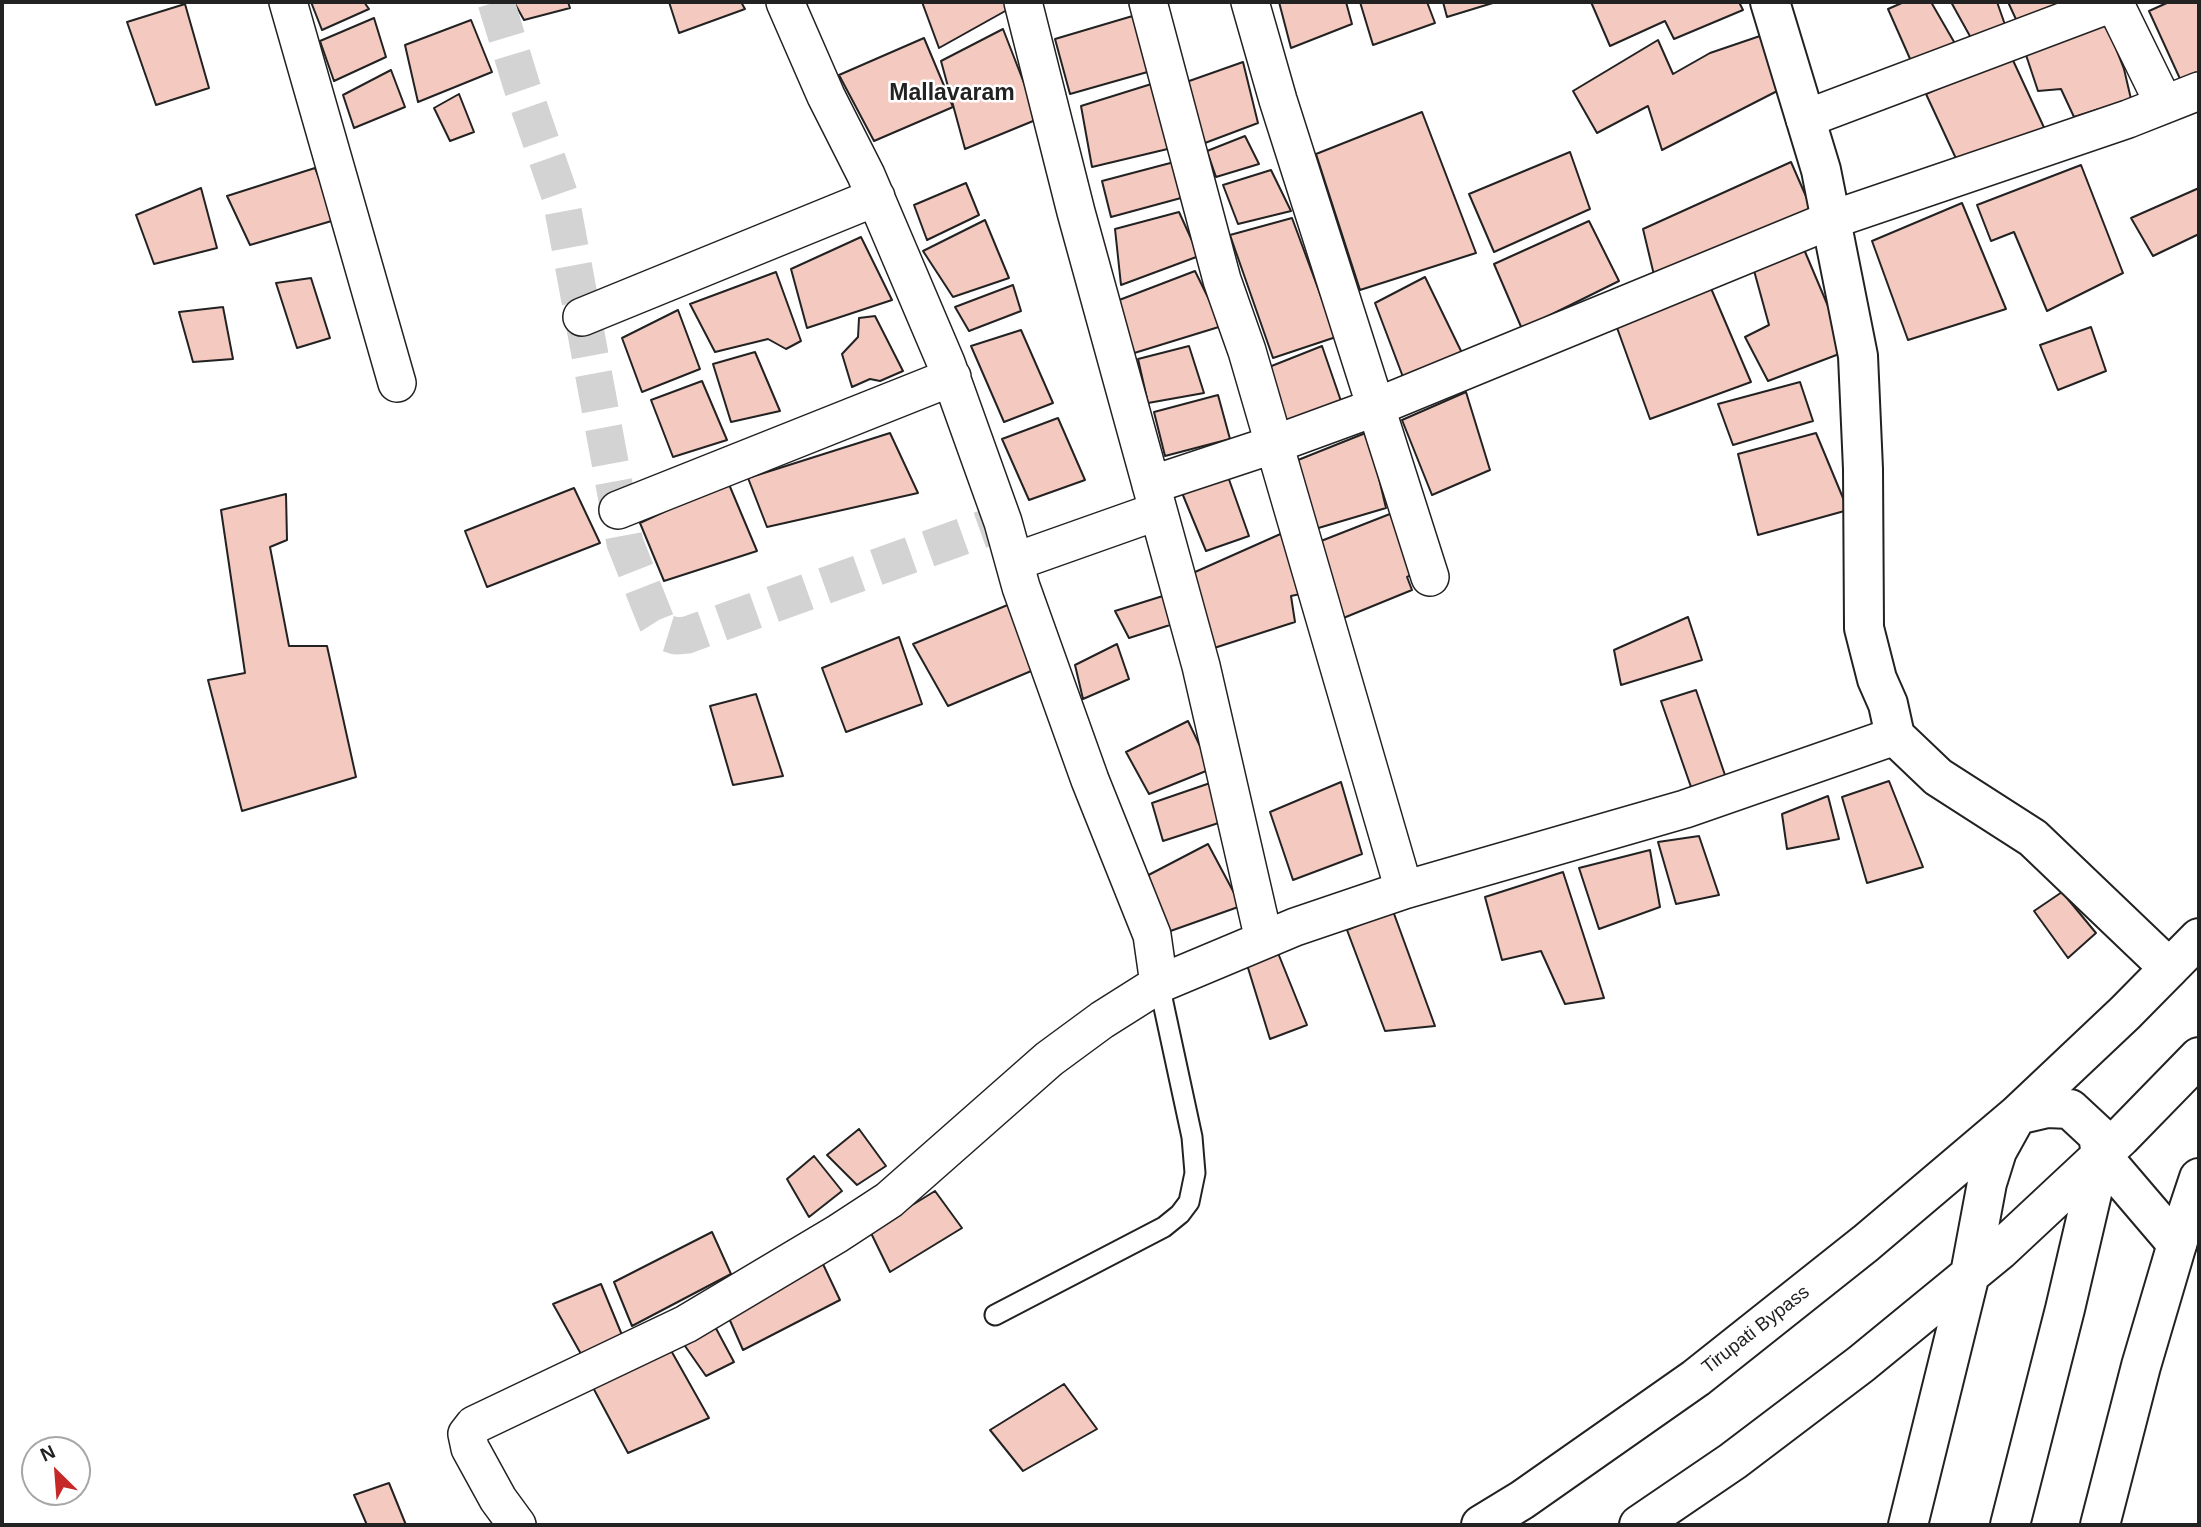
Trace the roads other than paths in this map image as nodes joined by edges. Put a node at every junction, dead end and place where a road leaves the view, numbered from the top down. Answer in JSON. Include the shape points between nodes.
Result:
{"nodes":[{"id":1,"x":288,"y":2,"type":"edge"},
{"id":2,"x":785,"y":2,"type":"edge"},
{"id":3,"x":1023,"y":2,"type":"edge"},
{"id":4,"x":1147,"y":2,"type":"edge"},
{"id":5,"x":1250,"y":2,"type":"edge"},
{"id":6,"x":1770,"y":2,"type":"edge"},
{"id":7,"x":2115,"y":2,"type":"edge"},
{"id":8,"x":2199,"y":91,"type":"edge"},
{"id":9,"x":2164,"y":104,"type":"junction"},
{"id":10,"x":1805,"y":119,"type":"junction"},
{"id":11,"x":876,"y":197,"type":"junction"},
{"id":12,"x":1831,"y":220,"type":"junction"},
{"id":13,"x":582,"y":317,"type":"dead end"},
{"id":14,"x":951,"y":377,"type":"junction"},
{"id":15,"x":397,"y":383,"type":"dead end"},
{"id":16,"x":1376,"y":407,"type":"junction"},
{"id":17,"x":1275,"y":444,"type":"junction"},
{"id":18,"x":1155,"y":498,"type":"junction"},
{"id":19,"x":618,"y":510,"type":"dead end"},
{"id":20,"x":1014,"y":562,"type":"junction"},
{"id":21,"x":1430,"y":577,"type":"dead end"},
{"id":22,"x":1895,"y":736,"type":"junction"},
{"id":23,"x":1404,"y":890,"type":"junction"},
{"id":24,"x":2199,"y":938,"type":"edge"},
{"id":25,"x":1264,"y":940,"type":"junction"},
{"id":26,"x":2169,"y":968,"type":"junction"},
{"id":27,"x":1159,"y":984,"type":"junction"},
{"id":28,"x":2199,"y":1058,"type":"edge"},
{"id":29,"x":2017,"y":1115,"type":"junction"},
{"id":30,"x":2101,"y":1155,"type":"junction"},
{"id":31,"x":2199,"y":1178,"type":"edge"},
{"id":32,"x":2177,"y":1244,"type":"junction"},
{"id":33,"x":1970,"y":1274,"type":"junction"},
{"id":34,"x":995,"y":1315,"type":"dead end"},
{"id":35,"x":517,"y":1525,"type":"edge"},
{"id":36,"x":1481,"y":1525,"type":"edge"},
{"id":37,"x":1639,"y":1525,"type":"edge"},
{"id":38,"x":1908,"y":1525,"type":"edge"},
{"id":39,"x":2010,"y":1525,"type":"edge"},
{"id":40,"x":2100,"y":1525,"type":"edge"}],
"edges":[{"from":1,"to":15,"type":"street"},
{"from":2,"to":11,"type":"street"},
{"from":3,"to":18,"type":"street"},
{"from":4,"to":17,"type":"street","via":[[1222,279]]},
{"from":5,"to":16,"type":"street"},
{"from":6,"to":10,"type":"main road"},
{"from":7,"to":9,"type":"street"},
{"from":7,"to":10,"type":"street"},
{"from":8,"to":9,"type":"street"},
{"from":9,"to":12,"type":"street"},
{"from":10,"to":12,"type":"main road"},
{"from":11,"to":13,"type":"street"},
{"from":11,"to":14,"type":"street"},
{"from":12,"to":16,"type":"street"},
{"from":12,"to":22,"type":"main road","via":[[1858,356],[1864,628]]},
{"from":14,"to":19,"type":"street"},
{"from":14,"to":20,"type":"street"},
{"from":16,"to":17,"type":"street"},
{"from":16,"to":21,"type":"street"},
{"from":17,"to":18,"type":"street"},
{"from":17,"to":23,"type":"street"},
{"from":18,"to":20,"type":"street"},
{"from":18,"to":25,"type":"street","via":[[1201,666]]},
{"from":20,"to":27,"type":"street","via":[[1090,780],[1152,935]]},
{"from":22,"to":23,"type":"street","via":[[1685,809]]},
{"from":22,"to":26,"type":"main road","via":[[1938,777],[2032,838]]},
{"from":23,"to":25,"type":"street"},
{"from":24,"to":26,"type":"main road","name":"Tirupati Bypass"},
{"from":25,"to":27,"type":"street"},
{"from":26,"to":29,"type":"main road","name":"Tirupati Bypass"},
{"from":27,"to":34,"type":"lane","via":[[1192,1137],[1195,1173],[1189,1202],[1164,1227]]},
{"from":27,"to":35,"type":"street","via":[[1049,1059],[889,1200],[837,1234],[687,1324],[474,1425],[467,1434],[470,1448]]},
{"from":28,"to":30,"type":"main road"},
{"from":29,"to":30,"type":"main road","name":"Tirupati Bypass","via":[[2047,1108],[2070,1109],[2098,1135]]},
{"from":29,"to":33,"type":"main road","name":"Tirupati Bypass","via":[[1997,1150]]},
{"from":29,"to":36,"type":"main road","name":"Tirupati Bypass","via":[[1696,1378]]},
{"from":30,"to":32,"type":"main road","name":"Tirupati Bypass"},
{"from":30,"to":33,"type":"main road"},
{"from":30,"to":39,"type":"main road"},
{"from":31,"to":32,"type":"main road"},
{"from":32,"to":40,"type":"main road"},
{"from":33,"to":37,"type":"main road","via":[[1861,1364]]},
{"from":33,"to":38,"type":"main road","name":"Tirupati Bypass"}]}
